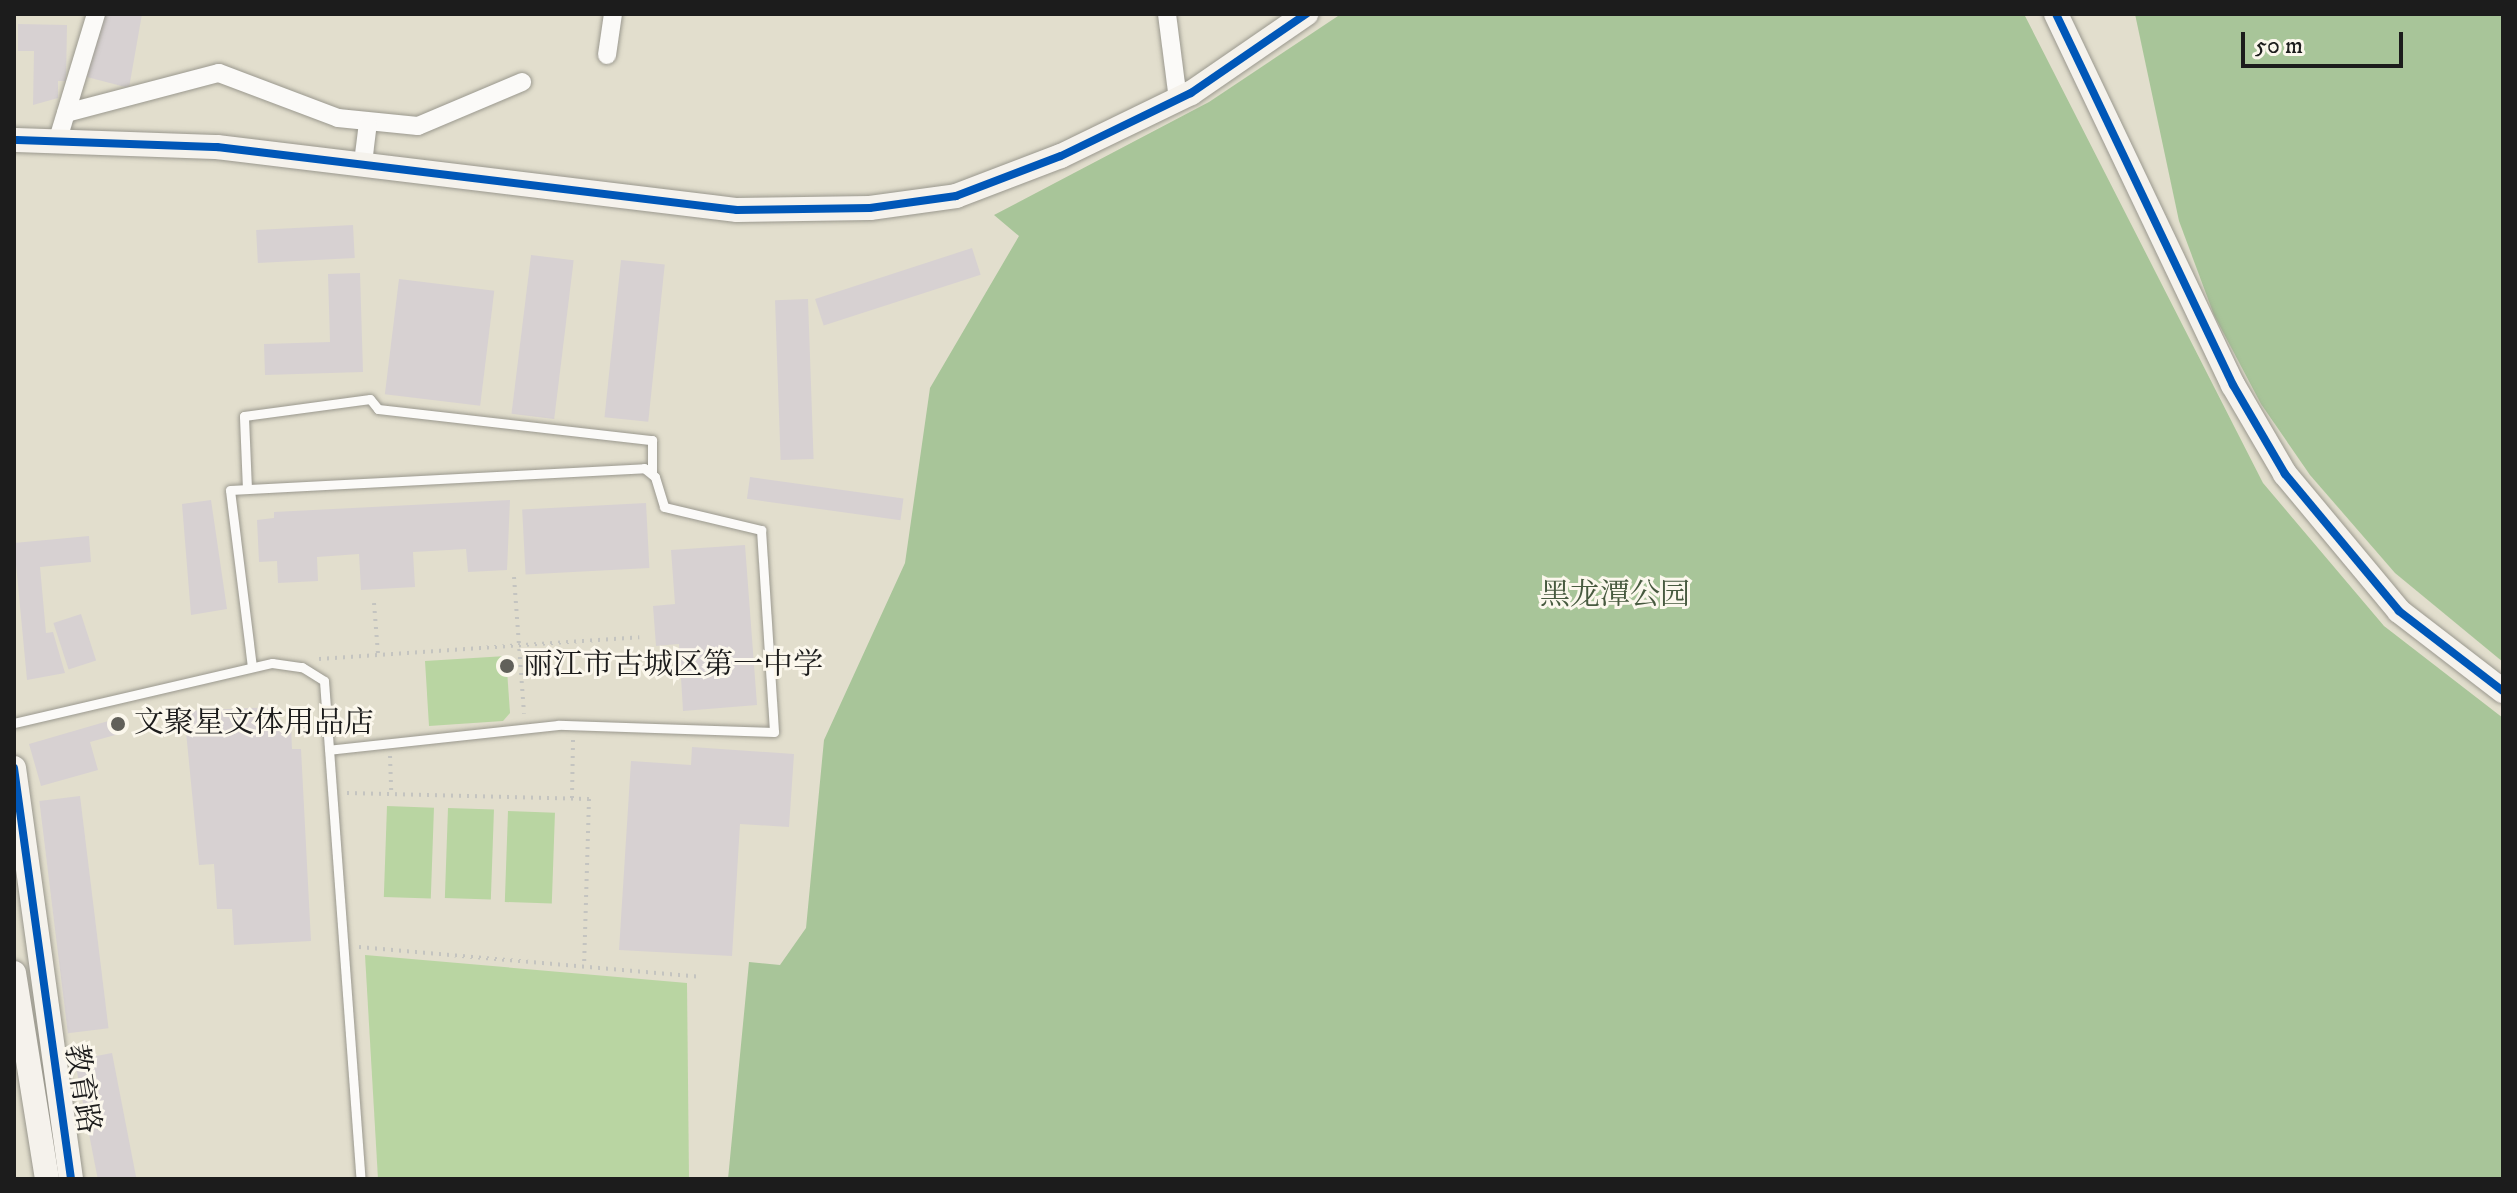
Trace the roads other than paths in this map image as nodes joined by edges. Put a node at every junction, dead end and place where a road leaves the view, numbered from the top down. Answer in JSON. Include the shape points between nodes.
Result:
{"nodes":[{"id":1,"x":96,"y":14,"type":"edge"},
{"id":2,"x":613,"y":14,"type":"edge"},
{"id":3,"x":1167,"y":14,"type":"edge"},
{"id":4,"x":1306,"y":14,"type":"edge"},
{"id":5,"x":2056,"y":14,"type":"edge"},
{"id":6,"x":607,"y":55,"type":"dead end"},
{"id":7,"x":522,"y":82,"type":"dead end"},
{"id":8,"x":1178,"y":100,"type":"junction"},
{"id":9,"x":66,"y":113,"type":"junction"},
{"id":10,"x":368,"y":124,"type":"junction"},
{"id":11,"x":58,"y":139,"type":"junction"},
{"id":12,"x":14,"y":140,"type":"edge"},
{"id":13,"x":100,"y":140,"type":"junction"},
{"id":14,"x":14,"y":154,"type":"edge"},
{"id":15,"x":363,"y":163,"type":"junction"},
{"id":16,"x":652,"y":472,"type":"junction"},
{"id":17,"x":247,"y":489,"type":"junction"},
{"id":18,"x":252,"y":667,"type":"junction"},
{"id":19,"x":2503,"y":691,"type":"edge"},
{"id":20,"x":14,"y":723,"type":"edge"},
{"id":21,"x":329,"y":750,"type":"junction"},
{"id":22,"x":14,"y":768,"type":"edge"},
{"id":23,"x":14,"y":973,"type":"edge"},
{"id":24,"x":18,"y":1035,"type":"edge"},
{"id":25,"x":47,"y":1179,"type":"edge"},
{"id":26,"x":71,"y":1179,"type":"edge"},
{"id":27,"x":361,"y":1179,"type":"edge"}],
"edges":[{"from":1,"to":9,"type":"street"},
{"from":2,"to":6,"type":"street"},
{"from":3,"to":8,"type":"street"},
{"from":4,"to":8,"type":"street"},
{"from":5,"to":19,"type":"street","via":[[2233,385],[2285,474],[2379,591]]},
{"from":7,"to":10,"type":"street","via":[[434,124]]},
{"from":8,"to":15,"type":"street","via":[[969,191],[870,208],[737,210]]},
{"from":9,"to":10,"type":"street","via":[[219,73]]},
{"from":9,"to":11,"type":"street"},
{"from":10,"to":15,"type":"street"},
{"from":11,"to":12,"type":"street"},
{"from":11,"to":13,"type":"street"},
{"from":13,"to":14,"type":"street"},
{"from":13,"to":15,"type":"street"},
{"from":16,"to":17,"type":"lane","via":[[488,472]]},
{"from":16,"to":17,"type":"lane","via":[[652,440],[378,409],[370,399],[244,416]]},
{"from":16,"to":21,"type":"lane","via":[[664,507],[761,530],[774,732],[573,726]]},
{"from":17,"to":18,"type":"lane","via":[[230,490],[227,505]]},
{"from":18,"to":20,"type":"lane"},
{"from":18,"to":21,"type":"lane","via":[[302,667],[324,681]]},
{"from":21,"to":27,"type":"lane"},
{"from":22,"to":26,"type":"street","name":"教育路"},
{"from":23,"to":24,"type":"street","name":"教育路"},
{"from":24,"to":25,"type":"street","name":"教育路"}]}
